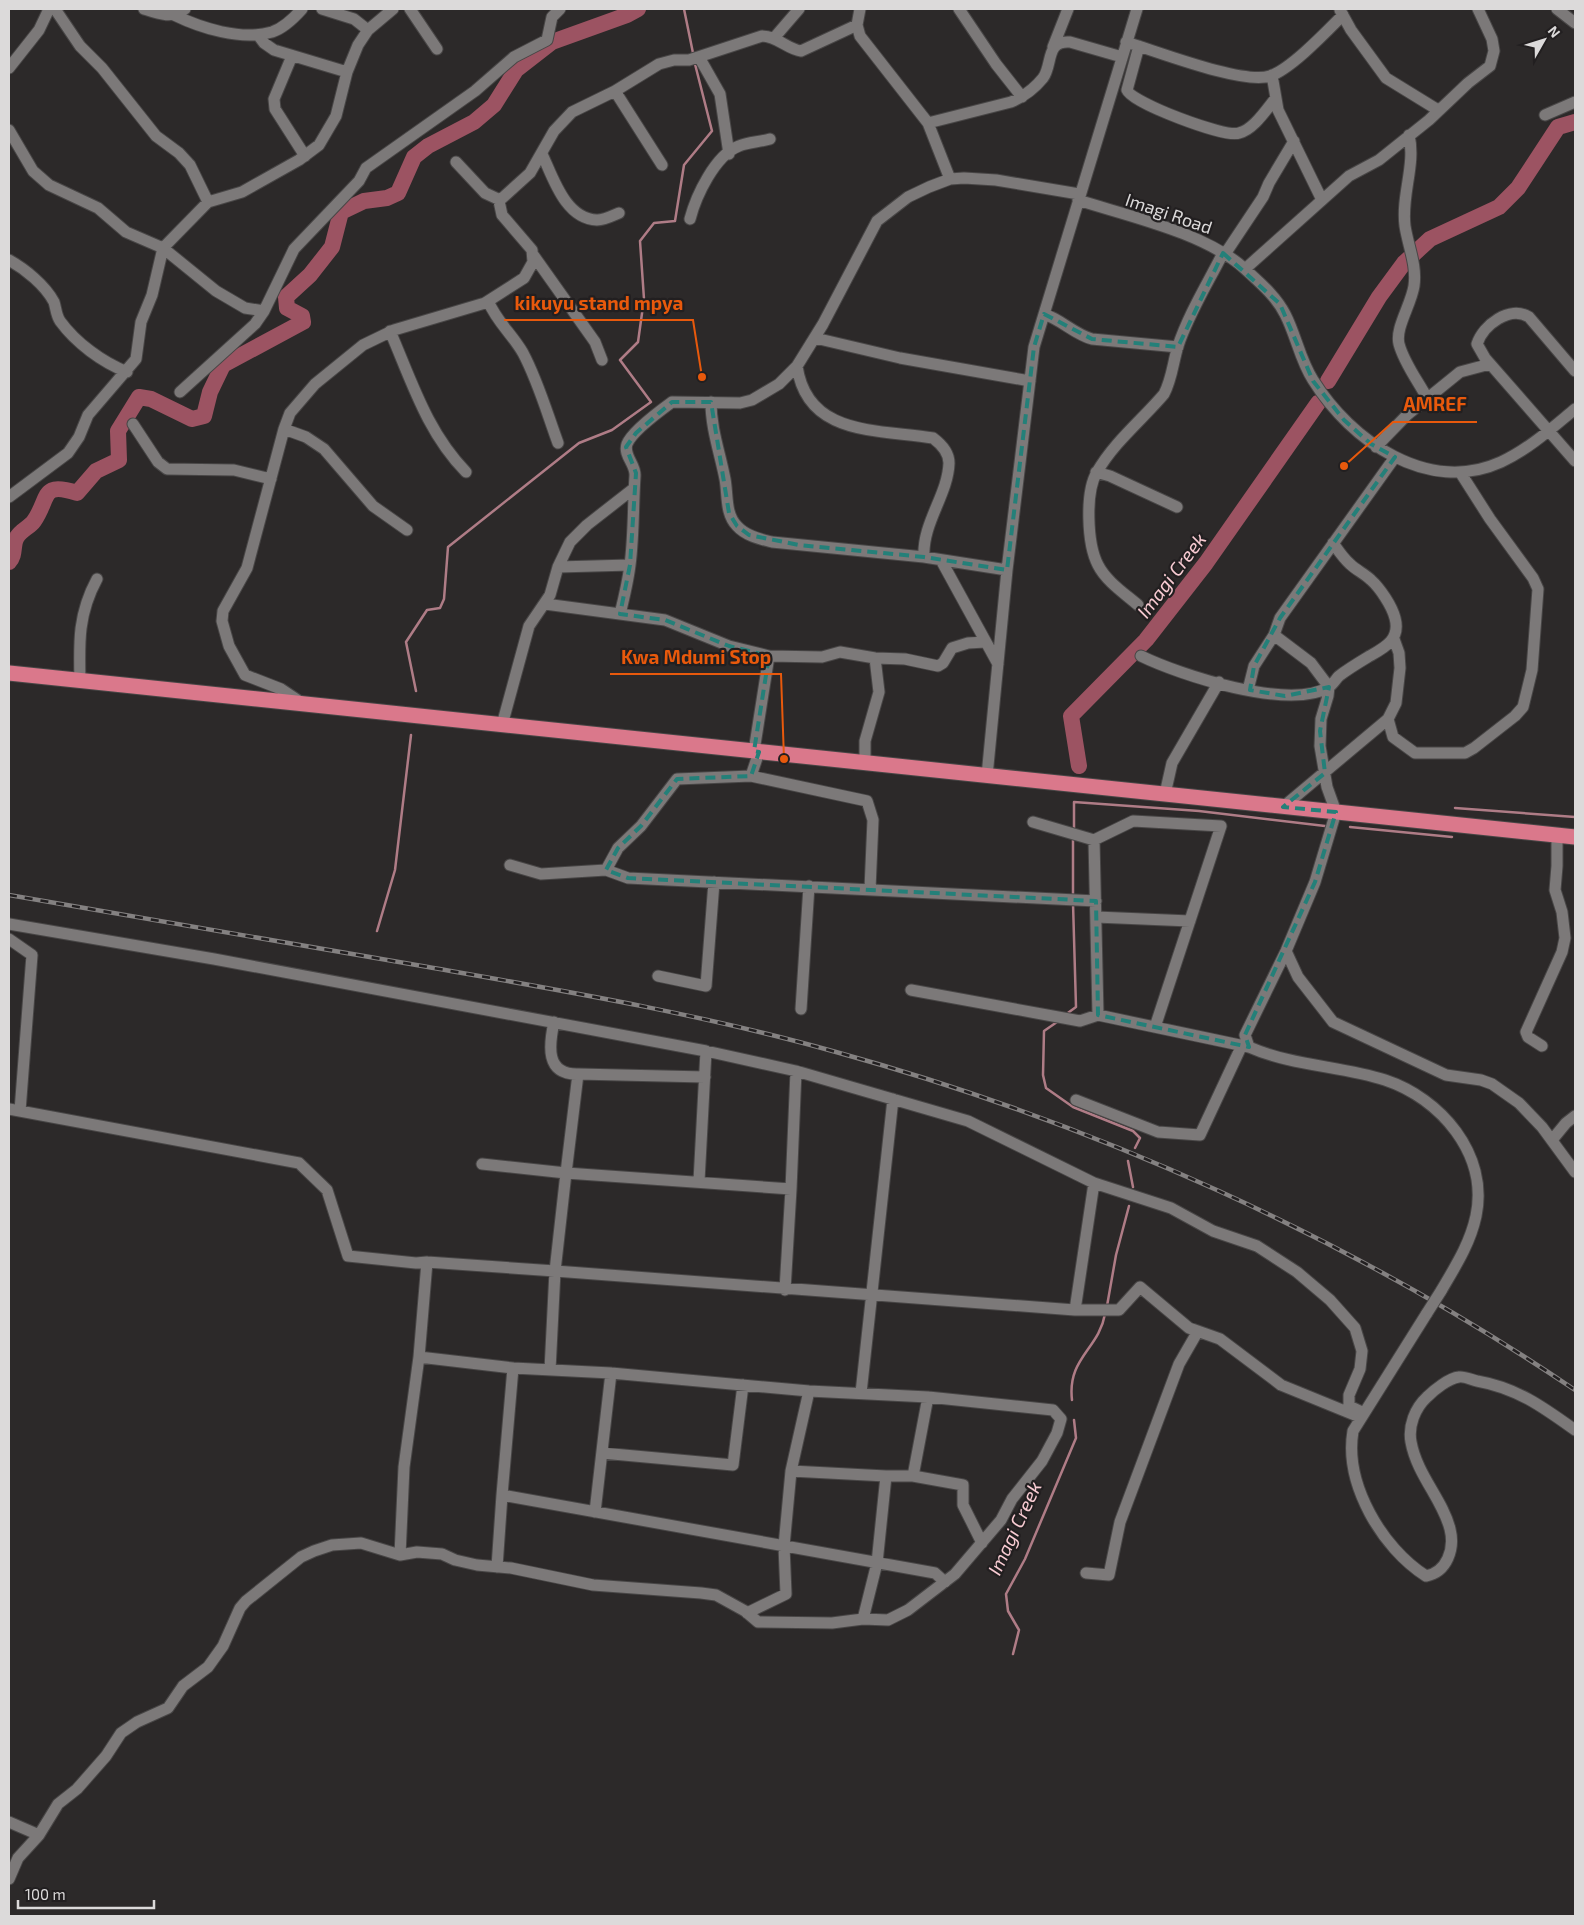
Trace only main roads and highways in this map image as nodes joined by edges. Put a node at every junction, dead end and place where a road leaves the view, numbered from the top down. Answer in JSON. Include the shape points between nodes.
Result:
{"nodes":[{"id":1,"x":9,"y":673,"type":"edge"},
{"id":2,"x":1575,"y":837,"type":"edge"}],
"edges":[{"from":1,"to":2,"type":"highway"}]}
